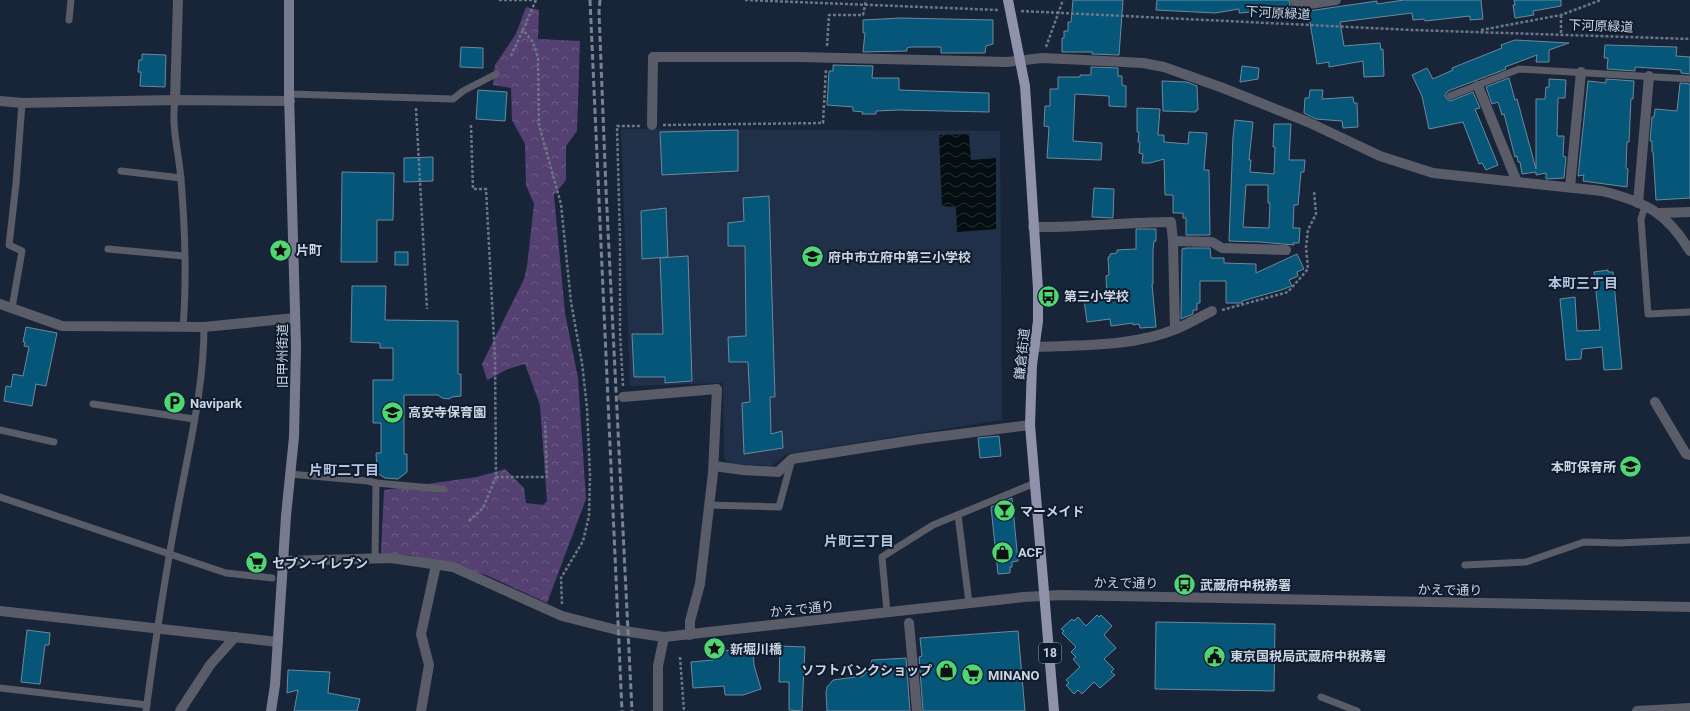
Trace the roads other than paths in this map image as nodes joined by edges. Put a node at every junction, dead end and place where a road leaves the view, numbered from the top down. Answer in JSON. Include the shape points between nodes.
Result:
{"nodes":[{"id":1,"x":71,"y":0,"type":"edge"},
{"id":2,"x":178,"y":0,"type":"edge"},
{"id":3,"x":290,"y":0,"type":"edge"},
{"id":4,"x":1008,"y":0,"type":"edge"},
{"id":5,"x":1295,"y":0,"type":"edge"},
{"id":6,"x":1336,"y":0,"type":"edge"},
{"id":7,"x":69,"y":20,"type":"dead end"},
{"id":8,"x":1021,"y":60,"type":"junction"},
{"id":9,"x":1581,"y":72,"type":"junction"},
{"id":10,"x":496,"y":74,"type":"dead end"},
{"id":11,"x":1649,"y":76,"type":"junction"},
{"id":12,"x":1690,"y":79,"type":"edge"},
{"id":13,"x":1478,"y":86,"type":"junction"},
{"id":14,"x":1450,"y":96,"type":"dead end"},
{"id":15,"x":290,"y":98,"type":"junction"},
{"id":16,"x":174,"y":100,"type":"junction"},
{"id":17,"x":0,"y":101,"type":"edge"},
{"id":18,"x":22,"y":103,"type":"junction"},
{"id":19,"x":652,"y":125,"type":"road end"},
{"id":20,"x":121,"y":171,"type":"dead end"},
{"id":21,"x":181,"y":178,"type":"junction"},
{"id":22,"x":1517,"y":182,"type":"junction"},
{"id":23,"x":1570,"y":187,"type":"junction"},
{"id":24,"x":1642,"y":204,"type":"junction"},
{"id":25,"x":1690,"y":212,"type":"edge"},
{"id":26,"x":1660,"y":214,"type":"junction"},
{"id":27,"x":1033,"y":227,"type":"junction"},
{"id":28,"x":1173,"y":241,"type":"junction"},
{"id":29,"x":108,"y":248,"type":"dead end"},
{"id":30,"x":1286,"y":250,"type":"dead end"},
{"id":31,"x":1690,"y":251,"type":"edge"},
{"id":32,"x":184,"y":256,"type":"junction"},
{"id":33,"x":0,"y":304,"type":"edge"},
{"id":34,"x":12,"y":308,"type":"junction"},
{"id":35,"x":1212,"y":312,"type":"road end"},
{"id":36,"x":1690,"y":312,"type":"edge"},
{"id":37,"x":295,"y":318,"type":"junction"},
{"id":38,"x":183,"y":327,"type":"junction"},
{"id":39,"x":204,"y":327,"type":"junction"},
{"id":40,"x":1175,"y":329,"type":"junction"},
{"id":41,"x":1034,"y":347,"type":"junction"},
{"id":42,"x":623,"y":397,"type":"road end"},
{"id":43,"x":1655,"y":402,"type":"dead end"},
{"id":44,"x":92,"y":404,"type":"dead end"},
{"id":45,"x":194,"y":419,"type":"junction"},
{"id":46,"x":1030,"y":425,"type":"junction"},
{"id":47,"x":0,"y":430,"type":"edge"},
{"id":48,"x":54,"y":442,"type":"dead end"},
{"id":49,"x":1690,"y":455,"type":"edge"},
{"id":50,"x":792,"y":459,"type":"junction"},
{"id":51,"x":714,"y":466,"type":"junction"},
{"id":52,"x":290,"y":474,"type":"junction"},
{"id":53,"x":376,"y":483,"type":"junction"},
{"id":54,"x":1035,"y":483,"type":"junction"},
{"id":55,"x":443,"y":489,"type":"dead end"},
{"id":56,"x":0,"y":497,"type":"edge"},
{"id":57,"x":709,"y":505,"type":"junction"},
{"id":58,"x":958,"y":515,"type":"junction"},
{"id":59,"x":1690,"y":540,"type":"edge"},
{"id":60,"x":169,"y":554,"type":"junction"},
{"id":61,"x":375,"y":558,"type":"junction"},
{"id":62,"x":283,"y":561,"type":"junction"},
{"id":63,"x":436,"y":565,"type":"junction"},
{"id":64,"x":1465,"y":565,"type":"dead end"},
{"id":65,"x":272,"y":578,"type":"dead end"},
{"id":66,"x":1045,"y":596,"type":"junction"},
{"id":67,"x":969,"y":603,"type":"junction"},
{"id":68,"x":1690,"y":607,"type":"edge"},
{"id":69,"x":0,"y":611,"type":"edge"},
{"id":70,"x":887,"y":612,"type":"junction"},
{"id":71,"x":909,"y":623,"type":"dead end"},
{"id":72,"x":156,"y":628,"type":"junction"},
{"id":73,"x":690,"y":635,"type":"junction"},
{"id":74,"x":664,"y":637,"type":"junction"},
{"id":75,"x":235,"y":638,"type":"junction"},
{"id":76,"x":278,"y":642,"type":"junction"},
{"id":77,"x":0,"y":688,"type":"edge"},
{"id":78,"x":1321,"y":697,"type":"dead end"},
{"id":79,"x":146,"y":708,"type":"edge"},
{"id":80,"x":1690,"y":708,"type":"edge"},
{"id":81,"x":180,"y":711,"type":"edge"},
{"id":82,"x":271,"y":711,"type":"edge"},
{"id":83,"x":421,"y":711,"type":"edge"},
{"id":84,"x":658,"y":711,"type":"edge"},
{"id":85,"x":917,"y":711,"type":"edge"},
{"id":86,"x":1054,"y":711,"type":"edge"},
{"id":87,"x":1357,"y":711,"type":"edge"},
{"id":88,"x":1637,"y":711,"type":"edge"}],
"edges":[{"from":1,"to":7,"type":"lane"},
{"from":2,"to":16,"type":"street"},
{"from":3,"to":15,"type":"main road","name":"旧甲州街道"},
{"from":4,"to":8,"type":"main road","name":"鎌倉街道","number":"18"},
{"from":5,"to":6,"type":"street","via":[[1296,6]]},
{"from":8,"to":19,"type":"street","via":[[1008,62],[799,57],[653,57]]},
{"from":8,"to":22,"type":"street","via":[[1064,59],[1143,63],[1164,67],[1266,105],[1380,156],[1433,173]]},
{"from":8,"to":27,"type":"main road","name":"鎌倉街道","number":"18","via":[[1025,86]]},
{"from":9,"to":11,"type":"lane"},
{"from":9,"to":13,"type":"lane","via":[[1519,69]]},
{"from":9,"to":23,"type":"street"},
{"from":10,"to":15,"type":"lane","via":[[453,99]]},
{"from":11,"to":12,"type":"lane"},
{"from":11,"to":24,"type":"street"},
{"from":13,"to":14,"type":"lane"},
{"from":13,"to":22,"type":"street"},
{"from":15,"to":16,"type":"street"},
{"from":15,"to":37,"type":"main road","name":"旧甲州街道"},
{"from":16,"to":18,"type":"street"},
{"from":16,"to":21,"type":"lane"},
{"from":17,"to":18,"type":"street"},
{"from":18,"to":34,"type":"lane","via":[[9,245],[22,251]]},
{"from":20,"to":21,"type":"lane"},
{"from":21,"to":32,"type":"lane"},
{"from":22,"to":23,"type":"street"},
{"from":23,"to":24,"type":"street","via":[[1602,191]]},
{"from":24,"to":26,"type":"street"},
{"from":24,"to":36,"type":"lane","via":[[1648,314]]},
{"from":25,"to":26,"type":"street"},
{"from":26,"to":31,"type":"street","via":[[1679,233]]},
{"from":27,"to":28,"type":"street","via":[[1071,228],[1128,222],[1171,222]]},
{"from":27,"to":41,"type":"main road","name":"鎌倉街道","number":"18","via":[[1038,289],[1038,321]]},
{"from":28,"to":30,"type":"street","via":[[1212,242],[1222,248]]},
{"from":28,"to":40,"type":"street"},
{"from":29,"to":32,"type":"lane"},
{"from":32,"to":38,"type":"lane"},
{"from":33,"to":34,"type":"street"},
{"from":34,"to":38,"type":"street","via":[[62,326]]},
{"from":35,"to":40,"type":"street"},
{"from":37,"to":39,"type":"street"},
{"from":37,"to":52,"type":"main road","name":"旧甲州街道","via":[[294,437]]},
{"from":38,"to":39,"type":"street"},
{"from":39,"to":45,"type":"lane","via":[[204,352]]},
{"from":40,"to":41,"type":"street","via":[[1106,344]]},
{"from":41,"to":46,"type":"main road","name":"鎌倉街道","number":"18"},
{"from":42,"to":51,"type":"street","via":[[717,388]]},
{"from":43,"to":49,"type":"street","via":[[1686,454]]},
{"from":44,"to":45,"type":"lane"},
{"from":45,"to":60,"type":"lane"},
{"from":46,"to":50,"type":"street"},
{"from":46,"to":54,"type":"main road","name":"鎌倉街道","number":"18"},
{"from":47,"to":48,"type":"lane"},
{"from":50,"to":51,"type":"street","via":[[778,472]]},
{"from":50,"to":57,"type":"lane","via":[[779,507]]},
{"from":51,"to":57,"type":"street"},
{"from":52,"to":53,"type":"lane"},
{"from":52,"to":62,"type":"main road","name":"旧甲州街道"},
{"from":53,"to":55,"type":"lane"},
{"from":53,"to":61,"type":"lane"},
{"from":54,"to":58,"type":"lane"},
{"from":54,"to":66,"type":"main road","name":"鎌倉街道","number":"18"},
{"from":56,"to":60,"type":"lane"},
{"from":57,"to":73,"type":"street","via":[[700,584],[690,621]]},
{"from":58,"to":67,"type":"lane"},
{"from":58,"to":70,"type":"lane","via":[[932,525],[882,557]]},
{"from":59,"to":64,"type":"lane","via":[[1584,542],[1526,562]]},
{"from":60,"to":65,"type":"lane","via":[[226,573]]},
{"from":60,"to":72,"type":"lane"},
{"from":61,"to":62,"type":"street","name":"かえで通り"},
{"from":61,"to":63,"type":"street","name":"かえで通り"},
{"from":62,"to":76,"type":"main road","name":"旧甲州街道"},
{"from":63,"to":74,"type":"street","name":"かえで通り","via":[[464,571],[562,616],[618,630]]},
{"from":63,"to":83,"type":"street","via":[[421,634],[429,665]]},
{"from":66,"to":67,"type":"street","name":"かえで通り"},
{"from":66,"to":68,"type":"street","name":"かえで通り"},
{"from":66,"to":86,"type":"main road","name":"鎌倉街道","number":"18"},
{"from":67,"to":70,"type":"street","name":"かえで通り"},
{"from":69,"to":72,"type":"street"},
{"from":70,"to":73,"type":"street","name":"かえで通り"},
{"from":71,"to":85,"type":"street"},
{"from":72,"to":75,"type":"street"},
{"from":72,"to":79,"type":"lane"},
{"from":73,"to":74,"type":"street","name":"かえで通り"},
{"from":74,"to":84,"type":"street","via":[[658,666]]},
{"from":75,"to":76,"type":"street"},
{"from":75,"to":81,"type":"street","via":[[210,665]]},
{"from":76,"to":82,"type":"main road","name":"旧甲州街道"},
{"from":77,"to":79,"type":"lane"},
{"from":78,"to":87,"type":"lane"},
{"from":80,"to":88,"type":"street"}]}
